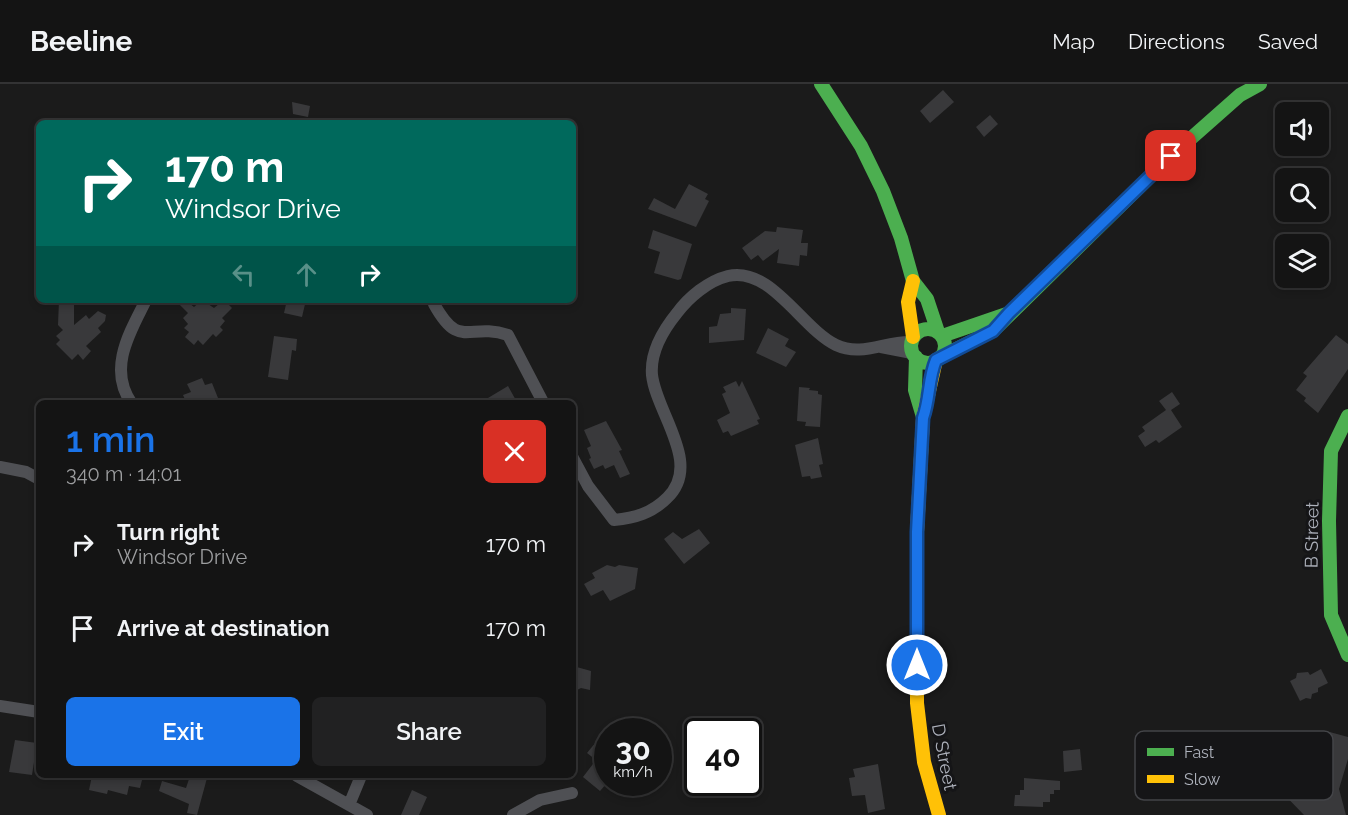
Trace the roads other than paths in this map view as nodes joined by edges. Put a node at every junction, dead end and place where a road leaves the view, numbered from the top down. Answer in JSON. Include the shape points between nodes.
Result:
{"nodes":[{"id":1,"x":820,"y":84,"type":"edge"},
{"id":2,"x":1260,"y":84,"type":"edge"},
{"id":3,"x":913,"y":281,"type":"junction"},
{"id":4,"x":144,"y":303,"type":"edge"},
{"id":5,"x":434,"y":304,"type":"dead end"},
{"id":6,"x":1009,"y":313,"type":"junction"},
{"id":7,"x":940,"y":334,"type":"junction"},
{"id":8,"x":913,"y":347,"type":"junction"},
{"id":9,"x":938,"y":359,"type":"junction"},
{"id":10,"x":131,"y":400,"type":"edge"},
{"id":11,"x":542,"y":400,"type":"edge"},
{"id":12,"x":1348,"y":416,"type":"edge"},
{"id":13,"x":923,"y":418,"type":"junction"},
{"id":14,"x":576,"y":464,"type":"edge"},
{"id":15,"x":0,"y":467,"type":"edge"},
{"id":16,"x":36,"y":477,"type":"edge"},
{"id":17,"x":1348,"y":655,"type":"edge"},
{"id":18,"x":0,"y":706,"type":"edge"},
{"id":19,"x":36,"y":712,"type":"edge"},
{"id":20,"x":301,"y":778,"type":"edge"},
{"id":21,"x":360,"y":778,"type":"edge"},
{"id":22,"x":572,"y":793,"type":"dead end"},
{"id":23,"x":349,"y":805,"type":"junction"},
{"id":24,"x":367,"y":815,"type":"edge"},
{"id":25,"x":513,"y":815,"type":"edge"},
{"id":26,"x":939,"y":815,"type":"edge"}],
"edges":[{"from":1,"to":3,"type":"street","via":[[861,146],[883,191]]},
{"from":2,"to":6,"type":"street","via":[[1240,95],[1171,156]]},
{"from":3,"to":7,"type":"street","via":[[927,299]]},
{"from":3,"to":8,"type":"street","name":"D Street","via":[[908,302]]},
{"from":4,"to":10,"type":"street","via":[[124,343],[120,365]]},
{"from":5,"to":11,"type":"street","via":[[445,324],[454,330],[464,334],[490,329],[508,335]]},
{"from":6,"to":7,"type":"street"},
{"from":6,"to":9,"type":"street","via":[[993,331]]},
{"from":7,"to":8,"type":"street","via":[[927,329]]},
{"from":7,"to":9,"type":"street","via":[[945,347]]},
{"from":8,"to":9,"type":"street","via":[[925,362]]},
{"from":8,"to":13,"type":"street","name":"D Street","via":[[915,390]]},
{"from":8,"to":14,"type":"street","via":[[896,341],[855,351],[835,345],[775,291],[752,278],[730,276],[708,284],[682,306],[665,328],[656,351],[651,372],[656,396],[681,459],[680,478],[672,493],[658,507],[633,518],[614,520]]},
{"from":9,"to":13,"type":"street","name":"D Street","via":[[931,372]]},
{"from":12,"to":17,"type":"street","name":"B Street","via":[[1332,452],[1329,521],[1331,615]]},
{"from":13,"to":26,"type":"street","name":"D Street","via":[[917,532],[917,703],[924,762]]},
{"from":15,"to":16,"type":"street"},
{"from":18,"to":19,"type":"street"},
{"from":20,"to":23,"type":"street"},
{"from":21,"to":23,"type":"street"},
{"from":22,"to":25,"type":"street","via":[[540,800]]},
{"from":23,"to":24,"type":"street"}]}
